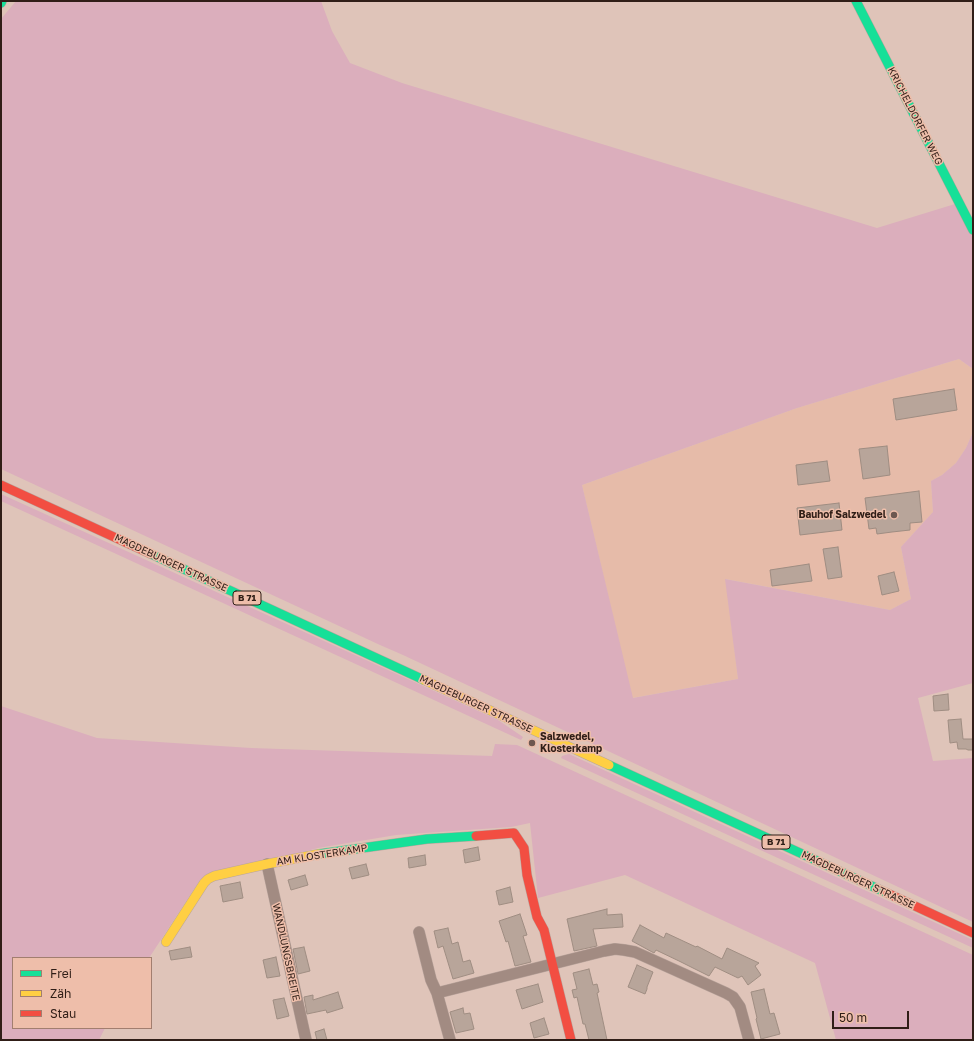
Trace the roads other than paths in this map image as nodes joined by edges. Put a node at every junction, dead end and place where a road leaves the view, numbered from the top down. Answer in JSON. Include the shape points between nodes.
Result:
{"nodes":[{"id":1,"x":856,"y":1,"type":"edge"},
{"id":2,"x":973,"y":230,"type":"edge"},
{"id":3,"x":1,"y":485,"type":"edge"},
{"id":4,"x":267,"y":864,"type":"junction"},
{"id":5,"x":420,"y":932,"type":"dead end"},
{"id":6,"x":973,"y":933,"type":"edge"},
{"id":7,"x":166,"y":942,"type":"dead end"},
{"id":8,"x":553,"y":964,"type":"junction"},
{"id":9,"x":437,"y":993,"type":"junction"},
{"id":10,"x":306,"y":1040,"type":"edge"},
{"id":11,"x":450,"y":1040,"type":"edge"},
{"id":12,"x":571,"y":1040,"type":"edge"},
{"id":13,"x":748,"y":1040,"type":"edge"}],
"edges":[{"from":1,"to":2,"type":"main road","name":"KRICHELDORFER WEG"},
{"from":3,"to":6,"type":"main road","name":"MAGDEBURGER STRASSE","number":"B 71"},
{"from":4,"to":7,"type":"main road","name":"AM KLOSTERKAMP","via":[[208,879]]},
{"from":4,"to":8,"type":"main road","name":"AM KLOSTERKAMP","via":[[427,839],[514,833],[524,848],[527,875],[537,917],[544,930]]},
{"from":4,"to":10,"type":"street","name":"WANDLUNGSBREITE"},
{"from":5,"to":9,"type":"street","via":[[431,980]]},
{"from":8,"to":9,"type":"street"},
{"from":8,"to":12,"type":"main road"},
{"from":8,"to":13,"type":"street","via":[[615,949],[634,952],[733,997],[740,1007]]},
{"from":9,"to":11,"type":"street"}]}
